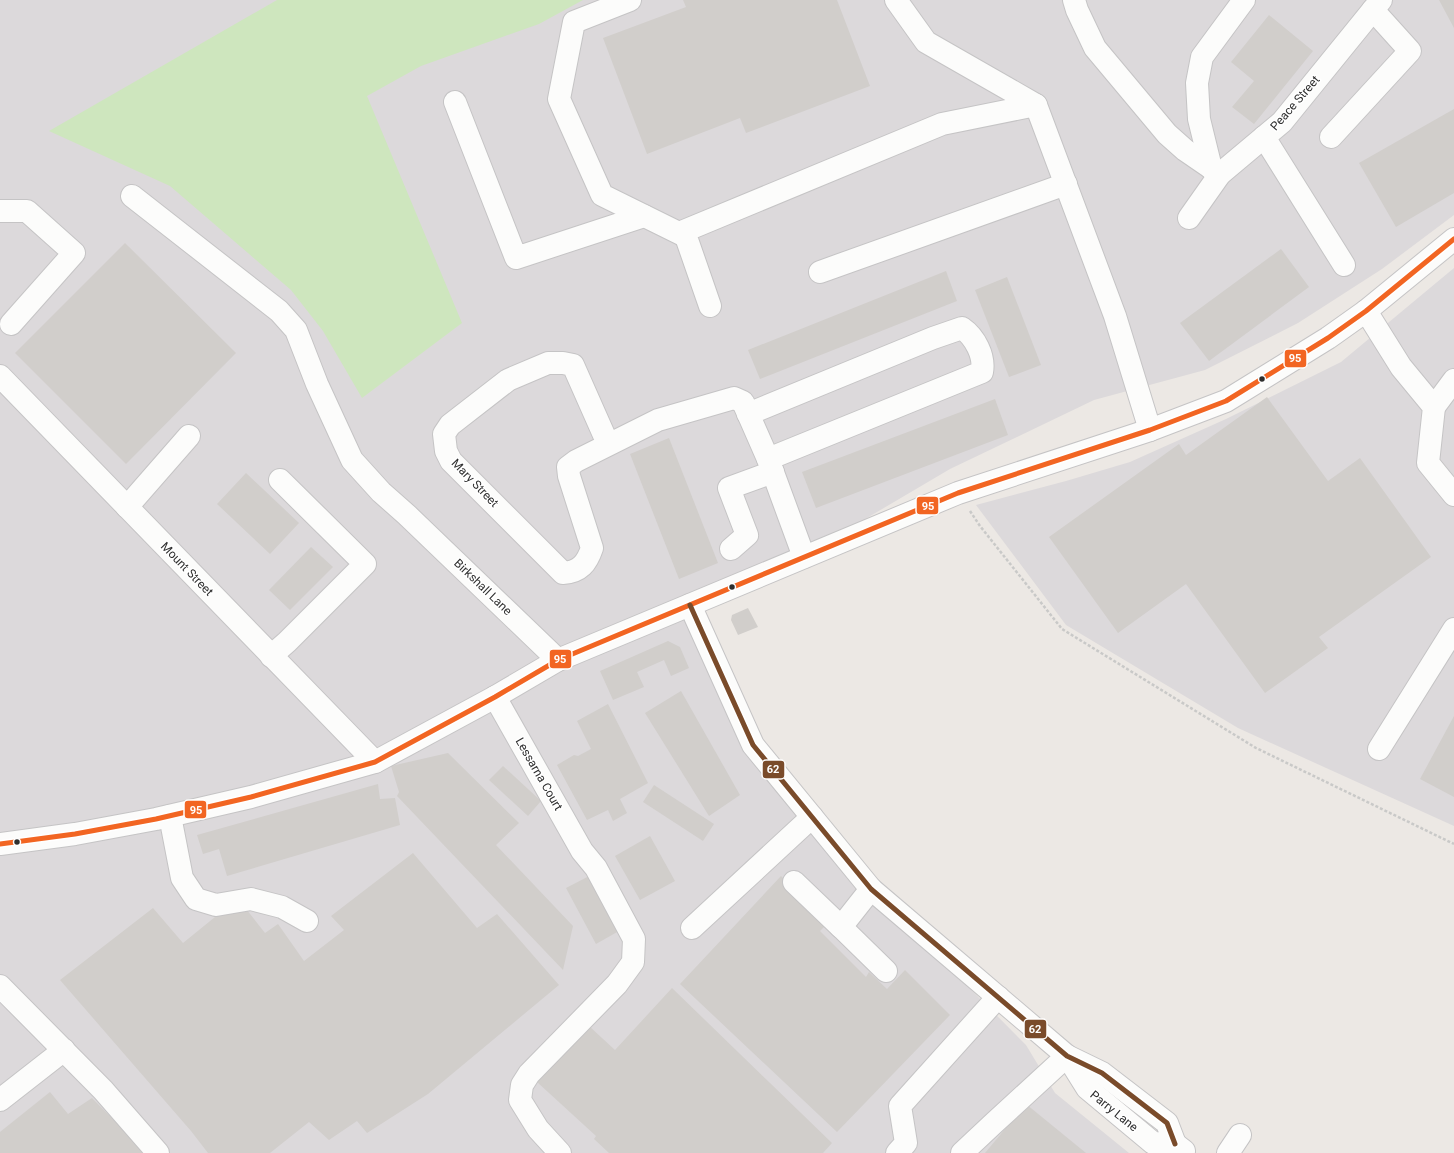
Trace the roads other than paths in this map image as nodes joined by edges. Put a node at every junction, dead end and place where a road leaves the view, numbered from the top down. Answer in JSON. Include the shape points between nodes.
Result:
{"nodes":[{"id":1,"x":630,"y":0,"type":"edge"},
{"id":2,"x":896,"y":0,"type":"edge"},
{"id":3,"x":1074,"y":0,"type":"edge"},
{"id":4,"x":1244,"y":0,"type":"edge"},
{"id":5,"x":1377,"y":5,"type":"edge"},
{"id":6,"x":455,"y":102,"type":"dead end"},
{"id":7,"x":1036,"y":105,"type":"junction"},
{"id":8,"x":1264,"y":137,"type":"junction"},
{"id":9,"x":1331,"y":137,"type":"dead end"},
{"id":10,"x":1215,"y":171,"type":"junction"},
{"id":11,"x":1066,"y":184,"type":"junction"},
{"id":12,"x":132,"y":196,"type":"dead end"},
{"id":13,"x":0,"y":211,"type":"edge"},
{"id":14,"x":644,"y":216,"type":"junction"},
{"id":15,"x":1189,"y":218,"type":"dead end"},
{"id":16,"x":685,"y":236,"type":"junction"},
{"id":17,"x":1454,"y":239,"type":"edge"},
{"id":18,"x":1344,"y":265,"type":"dead end"},
{"id":19,"x":820,"y":272,"type":"dead end"},
{"id":20,"x":710,"y":306,"type":"dead end"},
{"id":21,"x":1366,"y":312,"type":"junction"},
{"id":22,"x":11,"y":324,"type":"dead end"},
{"id":23,"x":0,"y":376,"type":"edge"},
{"id":24,"x":1454,"y":380,"type":"edge"},
{"id":25,"x":1434,"y":407,"type":"junction"},
{"id":26,"x":748,"y":414,"type":"junction"},
{"id":27,"x":1150,"y":430,"type":"junction"},
{"id":28,"x":189,"y":436,"type":"dead end"},
{"id":29,"x":608,"y":444,"type":"junction"},
{"id":30,"x":770,"y":465,"type":"junction"},
{"id":31,"x":280,"y":480,"type":"dead end"},
{"id":32,"x":1454,"y":495,"type":"edge"},
{"id":33,"x":127,"y":507,"type":"junction"},
{"id":34,"x":731,"y":549,"type":"dead end"},
{"id":35,"x":804,"y":557,"type":"junction"},
{"id":36,"x":690,"y":605,"type":"junction"},
{"id":37,"x":1454,"y":629,"type":"edge"},
{"id":38,"x":271,"y":656,"type":"junction"},
{"id":39,"x":558,"y":660,"type":"junction"},
{"id":40,"x":495,"y":697,"type":"junction"},
{"id":41,"x":1379,"y":749,"type":"dead end"},
{"id":42,"x":375,"y":762,"type":"junction"},
{"id":43,"x":170,"y":816,"type":"junction"},
{"id":44,"x":812,"y":817,"type":"junction"},
{"id":45,"x":0,"y":844,"type":"edge"},
{"id":46,"x":794,"y":882,"type":"dead end"},
{"id":47,"x":870,"y":889,"type":"junction"},
{"id":48,"x":307,"y":921,"type":"dead end"},
{"id":49,"x":841,"y":927,"type":"junction"},
{"id":50,"x":692,"y":928,"type":"dead end"},
{"id":51,"x":886,"y":971,"type":"dead end"},
{"id":52,"x":0,"y":986,"type":"edge"},
{"id":53,"x":998,"y":997,"type":"junction"},
{"id":54,"x":64,"y":1050,"type":"junction"},
{"id":55,"x":1067,"y":1056,"type":"junction"},
{"id":56,"x":0,"y":1100,"type":"edge"},
{"id":57,"x":1240,"y":1135,"type":"dead end"},
{"id":58,"x":1181,"y":1149,"type":"edge"},
{"id":59,"x":158,"y":1153,"type":"edge"},
{"id":60,"x":560,"y":1153,"type":"edge"},
{"id":61,"x":897,"y":1153,"type":"edge"},
{"id":62,"x":962,"y":1153,"type":"edge"},
{"id":63,"x":1228,"y":1153,"type":"edge"}],
"edges":[{"from":1,"to":14,"type":"street","via":[[574,22],[559,99],[602,195]]},
{"from":2,"to":7,"type":"street","via":[[926,42]]},
{"from":3,"to":10,"type":"street","via":[[1095,48],[1167,134]]},
{"from":4,"to":10,"type":"street","via":[[1202,57],[1197,83],[1199,118]]},
{"from":5,"to":8,"type":"street","name":"Peace Street","via":[[1282,122]]},
{"from":5,"to":9,"type":"street","via":[[1410,51]]},
{"from":6,"to":14,"type":"street","via":[[516,258]]},
{"from":7,"to":11,"type":"street"},
{"from":7,"to":16,"type":"street","via":[[942,124],[684,231]]},
{"from":8,"to":10,"type":"street","name":"Peace Street"},
{"from":8,"to":18,"type":"street"},
{"from":10,"to":15,"type":"street","name":"Peace Street"},
{"from":11,"to":19,"type":"street"},
{"from":11,"to":27,"type":"street","via":[[1115,316]]},
{"from":12,"to":39,"type":"street","name":"Birkshall Lane","via":[[279,312],[296,330],[352,460],[381,492]]},
{"from":13,"to":22,"type":"street","via":[[27,211],[74,253]]},
{"from":14,"to":16,"type":"street"},
{"from":16,"to":20,"type":"street"},
{"from":17,"to":21,"type":"street"},
{"from":21,"to":25,"type":"street","via":[[1401,367]]},
{"from":21,"to":27,"type":"street","via":[[1226,401]]},
{"from":23,"to":33,"type":"street","name":"Mount Street"},
{"from":24,"to":25,"type":"street"},
{"from":25,"to":32,"type":"street","via":[[1428,463]]},
{"from":26,"to":29,"type":"street","name":"Mary Street","via":[[743,402],[734,398],[658,420]]},
{"from":26,"to":30,"type":"street","name":"Mary Street"},
{"from":26,"to":30,"type":"street","via":[[962,328],[974,340],[983,363],[982,372]]},
{"from":27,"to":35,"type":"street","via":[[958,493]]},
{"from":28,"to":33,"type":"street"},
{"from":29,"to":29,"type":"street","name":"Mary Street","via":[[568,467],[592,548],[588,559],[579,568],[572,573],[563,573],[451,461],[446,451],[444,434],[450,425],[508,380],[548,363],[563,363],[573,365]]},
{"from":30,"to":34,"type":"street","via":[[729,488],[748,535]]},
{"from":30,"to":35,"type":"street","name":"Mary Street"},
{"from":31,"to":38,"type":"street","via":[[365,564]]},
{"from":33,"to":38,"type":"street","name":"Mount Street"},
{"from":35,"to":36,"type":"street"},
{"from":36,"to":39,"type":"street"},
{"from":36,"to":44,"type":"street","name":"Parry Lane","via":[[753,745]]},
{"from":37,"to":41,"type":"street"},
{"from":38,"to":42,"type":"street","name":"Mount Street"},
{"from":39,"to":40,"type":"street"},
{"from":40,"to":42,"type":"street"},
{"from":40,"to":60,"type":"street","name":"Lessarna Court","via":[[582,851],[596,868],[634,939],[633,962],[617,984],[529,1074],[522,1085],[520,1100],[538,1129]]},
{"from":42,"to":43,"type":"street","via":[[251,797]]},
{"from":43,"to":45,"type":"street","via":[[75,834]]},
{"from":43,"to":48,"type":"street","via":[[182,878],[196,899],[216,905],[251,900],[282,908]]},
{"from":44,"to":47,"type":"street","name":"Parry Lane"},
{"from":44,"to":50,"type":"street"},
{"from":46,"to":49,"type":"street"},
{"from":47,"to":49,"type":"street"},
{"from":47,"to":53,"type":"street","name":"Parry Lane"},
{"from":49,"to":51,"type":"street"},
{"from":52,"to":54,"type":"street"},
{"from":53,"to":55,"type":"street","name":"Parry Lane"},
{"from":53,"to":61,"type":"street","via":[[900,1106],[906,1143]]},
{"from":54,"to":56,"type":"street"},
{"from":54,"to":59,"type":"street"},
{"from":55,"to":58,"type":"street","name":"Parry Lane","via":[[1087,1088],[1141,1133],[1153,1142]]},
{"from":55,"to":62,"type":"street"},
{"from":57,"to":63,"type":"street"}]}
